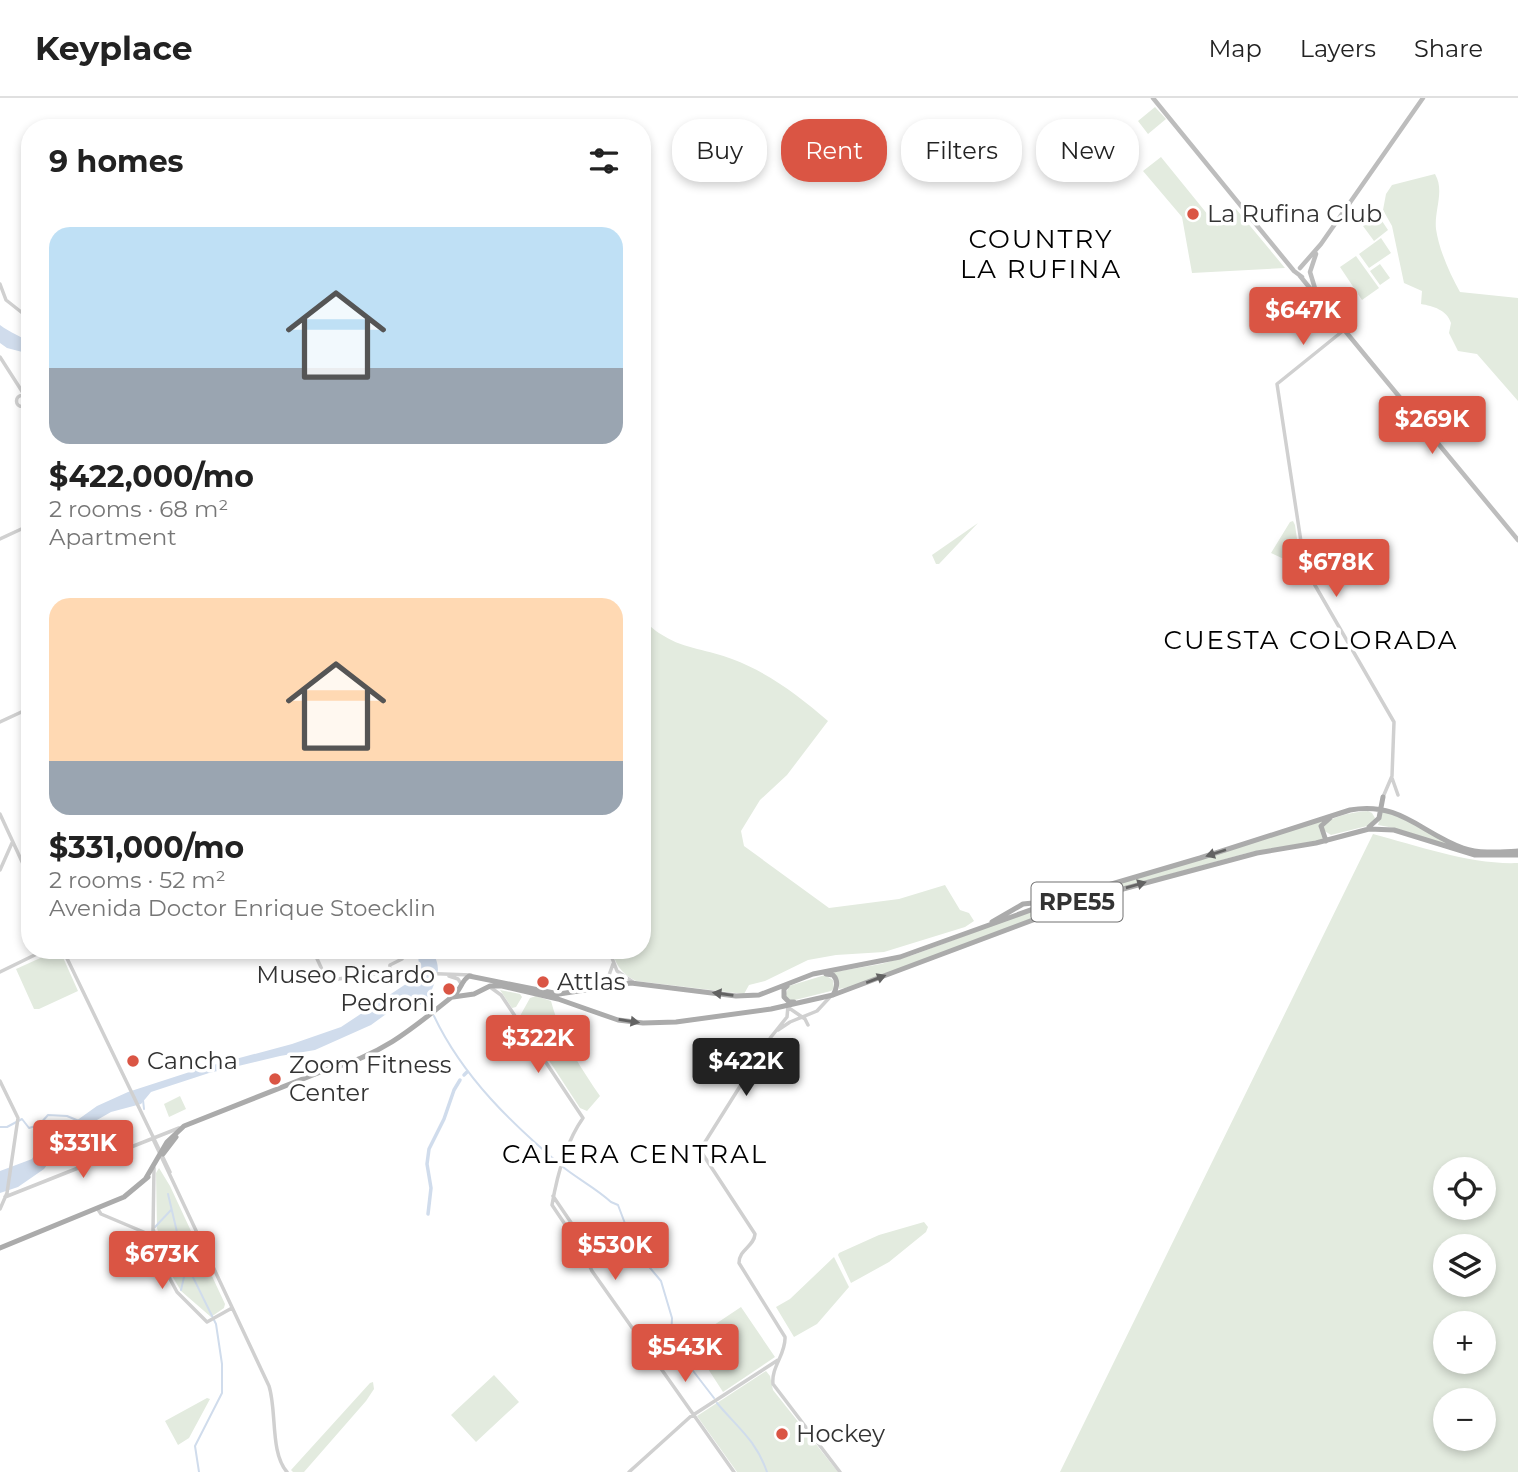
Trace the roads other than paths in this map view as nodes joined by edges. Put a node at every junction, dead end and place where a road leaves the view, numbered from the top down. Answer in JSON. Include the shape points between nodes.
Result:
{"nodes":[{"id":1,"x":1153,"y":98,"type":"edge"},
{"id":2,"x":1423,"y":98,"type":"edge"},
{"id":3,"x":1321,"y":244,"type":"junction"},
{"id":4,"x":1289,"y":264,"type":"junction"},
{"id":5,"x":1301,"y":267,"type":"junction"},
{"id":6,"x":1310,"y":272,"type":"junction"},
{"id":7,"x":1301,"y":276,"type":"junction"},
{"id":8,"x":0,"y":284,"type":"edge"},
{"id":9,"x":1323,"y":304,"type":"junction"},
{"id":10,"x":21,"y":312,"type":"edge"},
{"id":11,"x":1344,"y":330,"type":"junction"},
{"id":12,"x":0,"y":357,"type":"edge"},
{"id":13,"x":19,"y":390,"type":"junction"},
{"id":14,"x":21,"y":393,"type":"edge"},
{"id":15,"x":18,"y":398,"type":"junction"},
{"id":16,"x":21,"y":399,"type":"edge"},
{"id":17,"x":21,"y":403,"type":"edge"},
{"id":18,"x":21,"y":530,"type":"edge"},
{"id":19,"x":0,"y":540,"type":"edge"},
{"id":20,"x":1518,"y":540,"type":"edge"},
{"id":21,"x":21,"y":712,"type":"edge"},
{"id":22,"x":0,"y":722,"type":"edge"},
{"id":23,"x":1392,"y":776,"type":"junction"},
{"id":24,"x":1398,"y":794,"type":"dead end"},
{"id":25,"x":1383,"y":803,"type":"junction"},
{"id":26,"x":1350,"y":810,"type":"junction"},
{"id":27,"x":1338,"y":813,"type":"junction"},
{"id":28,"x":0,"y":814,"type":"edge"},
{"id":29,"x":1377,"y":821,"type":"junction"},
{"id":30,"x":1322,"y":832,"type":"junction"},
{"id":31,"x":1356,"y":833,"type":"junction"},
{"id":32,"x":1344,"y":836,"type":"junction"},
{"id":33,"x":13,"y":841,"type":"junction"},
{"id":34,"x":1326,"y":841,"type":"junction"},
{"id":35,"x":8,"y":852,"type":"junction"},
{"id":36,"x":18,"y":853,"type":"junction"},
{"id":37,"x":1518,"y":853,"type":"edge"},
{"id":38,"x":21,"y":860,"type":"edge"},
{"id":39,"x":0,"y":870,"type":"edge"},
{"id":40,"x":27,"y":959,"type":"edge"},
{"id":41,"x":67,"y":959,"type":"edge"},
{"id":42,"x":317,"y":959,"type":"edge"},
{"id":43,"x":402,"y":959,"type":"edge"},
{"id":44,"x":612,"y":959,"type":"edge"},
{"id":45,"x":613,"y":962,"type":"junction"},
{"id":46,"x":0,"y":972,"type":"edge"},
{"id":47,"x":389,"y":972,"type":"junction"},
{"id":48,"x":813,"y":974,"type":"junction"},
{"id":49,"x":447,"y":975,"type":"junction"},
{"id":50,"x":474,"y":976,"type":"junction"},
{"id":51,"x":792,"y":981,"type":"junction"},
{"id":52,"x":635,"y":983,"type":"junction"},
{"id":53,"x":462,"y":986,"type":"junction"},
{"id":54,"x":490,"y":986,"type":"junction"},
{"id":55,"x":596,"y":988,"type":"junction"},
{"id":56,"x":473,"y":994,"type":"junction"},
{"id":57,"x":833,"y":995,"type":"junction"},
{"id":58,"x":784,"y":997,"type":"junction"},
{"id":59,"x":563,"y":998,"type":"junction"},
{"id":60,"x":450,"y":999,"type":"junction"},
{"id":61,"x":803,"y":1003,"type":"junction"},
{"id":62,"x":787,"y":1006,"type":"junction"},
{"id":63,"x":803,"y":1017,"type":"junction"},
{"id":64,"x":808,"y":1025,"type":"dead end"},
{"id":65,"x":774,"y":1033,"type":"junction"},
{"id":66,"x":0,"y":1081,"type":"edge"},
{"id":67,"x":195,"y":1122,"type":"junction"},
{"id":68,"x":184,"y":1126,"type":"junction"},
{"id":69,"x":153,"y":1139,"type":"junction"},
{"id":70,"x":162,"y":1154,"type":"junction"},
{"id":71,"x":154,"y":1168,"type":"junction"},
{"id":72,"x":146,"y":1178,"type":"junction"},
{"id":73,"x":173,"y":1181,"type":"junction"},
{"id":74,"x":6,"y":1195,"type":"junction"},
{"id":75,"x":553,"y":1196,"type":"junction"},
{"id":76,"x":100,"y":1207,"type":"junction"},
{"id":77,"x":0,"y":1209,"type":"edge"},
{"id":78,"x":153,"y":1232,"type":"junction"},
{"id":79,"x":0,"y":1248,"type":"edge"},
{"id":80,"x":588,"y":1262,"type":"junction"},
{"id":81,"x":232,"y":1308,"type":"junction"},
{"id":82,"x":779,"y":1359,"type":"junction"},
{"id":83,"x":763,"y":1370,"type":"junction"},
{"id":84,"x":772,"y":1379,"type":"junction"},
{"id":85,"x":693,"y":1415,"type":"junction"},
{"id":86,"x":287,"y":1472,"type":"edge"},
{"id":87,"x":629,"y":1472,"type":"edge"},
{"id":88,"x":734,"y":1472,"type":"edge"},
{"id":89,"x":840,"y":1472,"type":"edge"}],
"edges":[{"from":1,"to":4,"type":"main road"},
{"from":2,"to":3,"type":"main road"},
{"from":3,"to":5,"type":"main road"},
{"from":3,"to":6,"type":"main road"},
{"from":4,"to":5,"type":"main road"},
{"from":4,"to":7,"type":"main road"},
{"from":5,"to":6,"type":"main road"},
{"from":5,"to":7,"type":"main road"},
{"from":6,"to":7,"type":"main road"},
{"from":6,"to":9,"type":"main road"},
{"from":7,"to":9,"type":"main road"},
{"from":8,"to":10,"type":"street","via":[[6,300]]},
{"from":9,"to":11,"type":"main road"},
{"from":11,"to":20,"type":"main road"},
{"from":11,"to":23,"type":"street","via":[[1277,384],[1304,564],[1393,719]]},
{"from":12,"to":13,"type":"street"},
{"from":13,"to":14,"type":"street"},
{"from":13,"to":15,"type":"street"},
{"from":15,"to":16,"type":"street"},
{"from":15,"to":17,"type":"street"},
{"from":18,"to":19,"type":"street"},
{"from":21,"to":22,"type":"street"},
{"from":23,"to":24,"type":"street"},
{"from":23,"to":25,"type":"street"},
{"from":25,"to":26,"type":"main road","number":"RPE55"},
{"from":25,"to":29,"type":"main road"},
{"from":25,"to":37,"type":"main road","number":"RPE55","via":[[1467,849]]},
{"from":26,"to":27,"type":"main road","number":"RPE55"},
{"from":26,"to":29,"type":"main road","via":[[1373,811]]},
{"from":27,"to":30,"type":"main road","via":[[1323,822]]},
{"from":27,"to":48,"type":"main road","number":"RPE55","one_way":true,"via":[[1200,859],[1090,889],[940,944],[878,963]]},
{"from":28,"to":33,"type":"street"},
{"from":29,"to":31,"type":"main road","number":"RPE55"},
{"from":30,"to":32,"type":"main road","number":"RPE55","via":[[1327,837]]},
{"from":30,"to":34,"type":"main road"},
{"from":31,"to":32,"type":"main road","number":"RPE55"},
{"from":31,"to":37,"type":"main road","number":"RPE55","via":[[1390,829],[1466,853]]},
{"from":32,"to":34,"type":"main road","number":"RPE55"},
{"from":33,"to":35,"type":"street"},
{"from":33,"to":36,"type":"street"},
{"from":57,"to":34,"type":"main road","number":"RPE55","one_way":true,"via":[[1097,896],[1257,853]]},
{"from":35,"to":36,"type":"street"},
{"from":35,"to":39,"type":"street"},
{"from":36,"to":38,"type":"street"},
{"from":40,"to":46,"type":"street"},
{"from":41,"to":69,"type":"street"},
{"from":42,"to":47,"type":"street","via":[[326,978],[337,980]]},
{"from":43,"to":47,"type":"street","via":[[390,965]]},
{"from":44,"to":45,"type":"street"},
{"from":45,"to":52,"type":"street","via":[[618,973]]},
{"from":45,"to":55,"type":"street","via":[[608,978]]},
{"from":47,"to":49,"type":"street"},
{"from":48,"to":51,"type":"main road","number":"RPE55"},
{"from":48,"to":57,"type":"main road","via":[[834,977],[837,987]]},
{"from":49,"to":50,"type":"street"},
{"from":49,"to":53,"type":"street"},
{"from":50,"to":53,"type":"main road","via":[[466,978]]},
{"from":50,"to":56,"type":"main road","via":[[481,984]]},
{"from":50,"to":59,"type":"main road","number":"RPE55"},
{"from":51,"to":52,"type":"main road","number":"RPE55","one_way":true,"via":[[746,996]]},
{"from":51,"to":58,"type":"main road","via":[[783,989]]},
{"from":52,"to":55,"type":"main road","number":"RPE55"},
{"from":53,"to":56,"type":"main road"},
{"from":53,"to":60,"type":"main road"},
{"from":54,"to":56,"type":"main road"},
{"from":54,"to":59,"type":"main road","number":"RPE55"},
{"from":54,"to":75,"type":"street","via":[[583,1118]]},
{"from":55,"to":59,"type":"main road","number":"RPE55"},
{"from":56,"to":60,"type":"main road"},
{"from":57,"to":61,"type":"main road","number":"RPE55"},
{"from":57,"to":63,"type":"street"},
{"from":58,"to":61,"type":"main road","via":[[790,1003]]},
{"from":58,"to":62,"type":"main road"},
{"from":59,"to":62,"type":"main road","number":"RPE55","one_way":true,"via":[[618,1020],[643,1023]]},
{"from":60,"to":67,"type":"main road","via":[[377,1051]]},
{"from":61,"to":62,"type":"main road","number":"RPE55"},
{"from":62,"to":63,"type":"street"},
{"from":62,"to":65,"type":"street","via":[[787,1017]]},
{"from":63,"to":64,"type":"street"},
{"from":63,"to":65,"type":"street"},
{"from":65,"to":82,"type":"street","via":[[700,1150],[755,1234],[754,1241],[740,1253],[739,1263],[783,1334]]},
{"from":66,"to":74,"type":"street","via":[[18,1118]]},
{"from":67,"to":68,"type":"main road"},
{"from":67,"to":70,"type":"main road"},
{"from":68,"to":69,"type":"street"},
{"from":68,"to":70,"type":"main road"},
{"from":69,"to":70,"type":"street"},
{"from":69,"to":74,"type":"street"},
{"from":70,"to":71,"type":"main road"},
{"from":70,"to":72,"type":"main road"},
{"from":70,"to":73,"type":"street"},
{"from":70,"to":73,"type":"street"},
{"from":71,"to":72,"type":"main road"},
{"from":71,"to":78,"type":"street"},
{"from":72,"to":76,"type":"main road","via":[[129,1194]]},
{"from":73,"to":81,"type":"street"},
{"from":74,"to":77,"type":"street"},
{"from":75,"to":80,"type":"street","via":[[552,1205]]},
{"from":75,"to":80,"type":"street","via":[[587,1245]]},
{"from":76,"to":78,"type":"street","via":[[104,1215]]},
{"from":76,"to":79,"type":"main road"},
{"from":78,"to":81,"type":"street","via":[[177,1292],[210,1321]]},
{"from":80,"to":85,"type":"street"},
{"from":81,"to":86,"type":"street","via":[[269,1386],[278,1459]]},
{"from":82,"to":83,"type":"street"},
{"from":82,"to":84,"type":"street"},
{"from":83,"to":84,"type":"street"},
{"from":83,"to":85,"type":"street"},
{"from":84,"to":89,"type":"street"},
{"from":85,"to":87,"type":"street"},
{"from":85,"to":88,"type":"street"}]}
